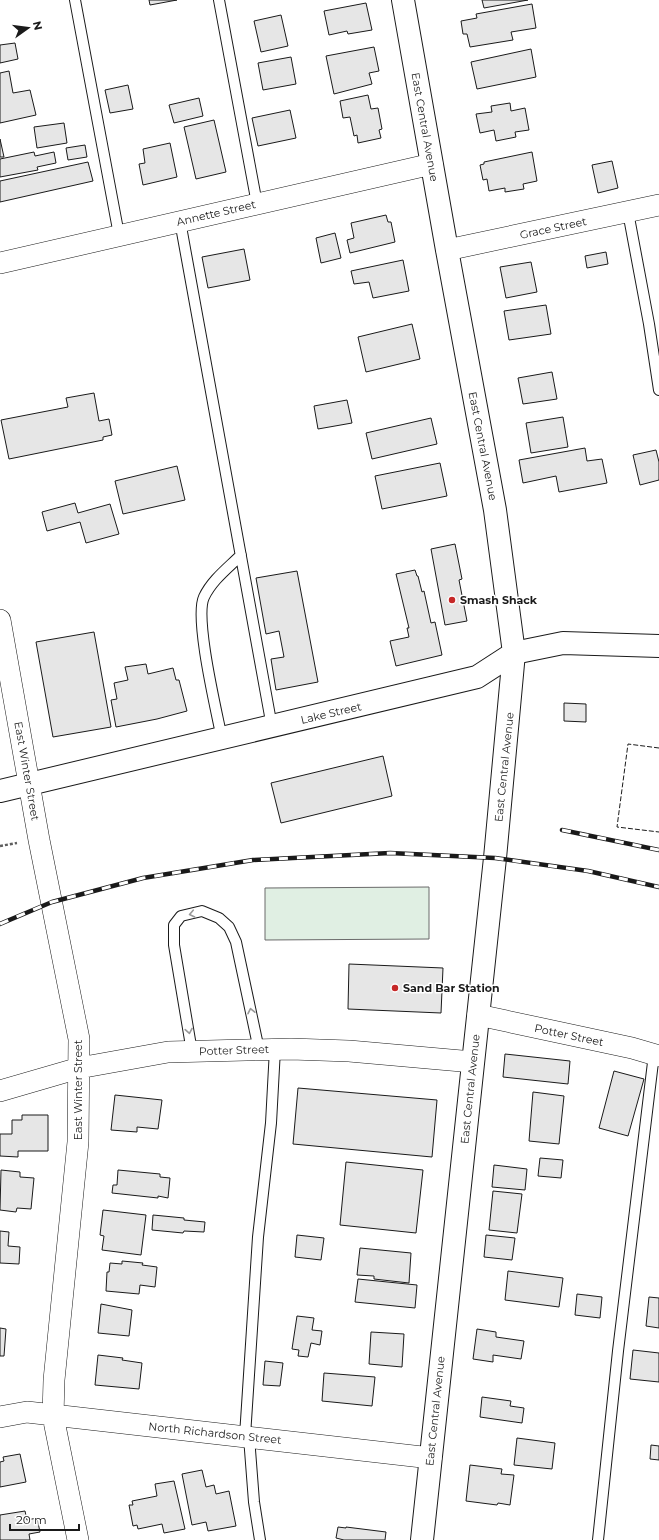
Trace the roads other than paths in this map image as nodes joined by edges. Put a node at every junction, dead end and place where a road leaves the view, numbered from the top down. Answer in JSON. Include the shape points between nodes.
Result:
{"nodes":[{"id":1,"x":75,"y":0,"type":"edge"},
{"id":2,"x":220,"y":0,"type":"edge"},
{"id":3,"x":403,"y":0,"type":"edge"},
{"id":4,"x":432,"y":164,"type":"junction"},
{"id":5,"x":257,"y":204,"type":"junction"},
{"id":6,"x":659,"y":205,"type":"edge"},
{"id":7,"x":628,"y":212,"type":"junction"},
{"id":8,"x":180,"y":221,"type":"junction"},
{"id":9,"x":119,"y":235,"type":"junction"},
{"id":10,"x":447,"y":250,"type":"junction"},
{"id":11,"x":0,"y":263,"type":"edge"},
{"id":12,"x":659,"y":390,"type":"edge"},
{"id":13,"x":241,"y":555,"type":"junction"},
{"id":14,"x":0,"y":620,"type":"edge"},
{"id":15,"x":659,"y":646,"type":"edge"},
{"id":16,"x":514,"y":653,"type":"junction"},
{"id":17,"x":272,"y":727,"type":"junction"},
{"id":18,"x":222,"y":739,"type":"junction"},
{"id":19,"x":29,"y":785,"type":"junction"},
{"id":20,"x":0,"y":791,"type":"edge"},
{"id":21,"x":478,"y":1015,"type":"junction"},
{"id":22,"x":267,"y":1049,"type":"junction"},
{"id":23,"x":192,"y":1052,"type":"junction"},
{"id":24,"x":656,"y":1055,"type":"edge"},
{"id":25,"x":473,"y":1062,"type":"junction"},
{"id":26,"x":79,"y":1068,"type":"junction"},
{"id":27,"x":0,"y":1091,"type":"edge"},
{"id":28,"x":53,"y":1416,"type":"junction"},
{"id":29,"x":0,"y":1417,"type":"edge"},
{"id":30,"x":247,"y":1436,"type":"junction"},
{"id":31,"x":430,"y":1458,"type":"junction"},
{"id":32,"x":78,"y":1540,"type":"edge"},
{"id":33,"x":260,"y":1540,"type":"edge"},
{"id":34,"x":422,"y":1540,"type":"edge"},
{"id":35,"x":598,"y":1540,"type":"edge"}],
"edges":[{"from":1,"to":9,"type":"lane"},
{"from":2,"to":5,"type":"lane"},
{"from":3,"to":4,"type":"main road","name":"East Central Avenue"},
{"from":4,"to":5,"type":"street","name":"Annette Street"},
{"from":4,"to":10,"type":"main road","name":"East Central Avenue"},
{"from":5,"to":8,"type":"street","name":"Annette Street"},
{"from":6,"to":7,"type":"street","name":"Grace Street"},
{"from":7,"to":10,"type":"street","name":"Grace Street"},
{"from":7,"to":12,"type":"lane"},
{"from":8,"to":9,"type":"street","name":"Annette Street"},
{"from":8,"to":13,"type":"lane"},
{"from":9,"to":11,"type":"street","name":"Annette Street"},
{"from":10,"to":16,"type":"main road","name":"East Central Avenue","via":[[495,510]]},
{"from":13,"to":17,"type":"lane"},
{"from":13,"to":18,"type":"lane","via":[[218,577],[204,598],[201,626]]},
{"from":14,"to":19,"type":"street","name":"East Winter Street"},
{"from":15,"to":16,"type":"main road","name":"Lake Street","via":[[563,643]]},
{"from":16,"to":17,"type":"main road","name":"Lake Street","via":[[477,677]]},
{"from":16,"to":21,"type":"main road","name":"East Central Avenue"},
{"from":17,"to":18,"type":"main road","name":"Lake Street"},
{"from":18,"to":19,"type":"main road","name":"Lake Street"},
{"from":19,"to":20,"type":"main road","name":"Lake Street"},
{"from":19,"to":26,"type":"street","name":"East Winter Street","via":[[79,1038]]},
{"from":21,"to":24,"type":"street","name":"Potter Street"},
{"from":21,"to":25,"type":"main road","name":"East Central Avenue"},
{"from":22,"to":23,"type":"street","name":"Potter Street"},
{"from":22,"to":23,"type":"lane","one_way":true,"via":[[236,942],[228,927],[219,918],[202,911],[181,916],[174,925],[174,945]]},
{"from":22,"to":25,"type":"street","name":"Potter Street","via":[[349,1050]]},
{"from":22,"to":30,"type":"lane","via":[[271,1123],[258,1237]]},
{"from":23,"to":26,"type":"street","name":"Potter Street","via":[[168,1052]]},
{"from":24,"to":35,"type":"lane","via":[[619,1343]]},
{"from":25,"to":31,"type":"main road","name":"East Central Avenue"},
{"from":26,"to":27,"type":"street","name":"Potter Street"},
{"from":26,"to":28,"type":"street","name":"East Winter Street","via":[[78,1142],[54,1380]]},
{"from":28,"to":29,"type":"street","name":"North Richardson Street","via":[[27,1412]]},
{"from":28,"to":30,"type":"street","name":"North Richardson Street"},
{"from":28,"to":32,"type":"street","name":"East Winter Street"},
{"from":30,"to":31,"type":"street","name":"North Richardson Street"},
{"from":30,"to":33,"type":"lane"},
{"from":31,"to":34,"type":"main road","name":"East Central Avenue"}]}
